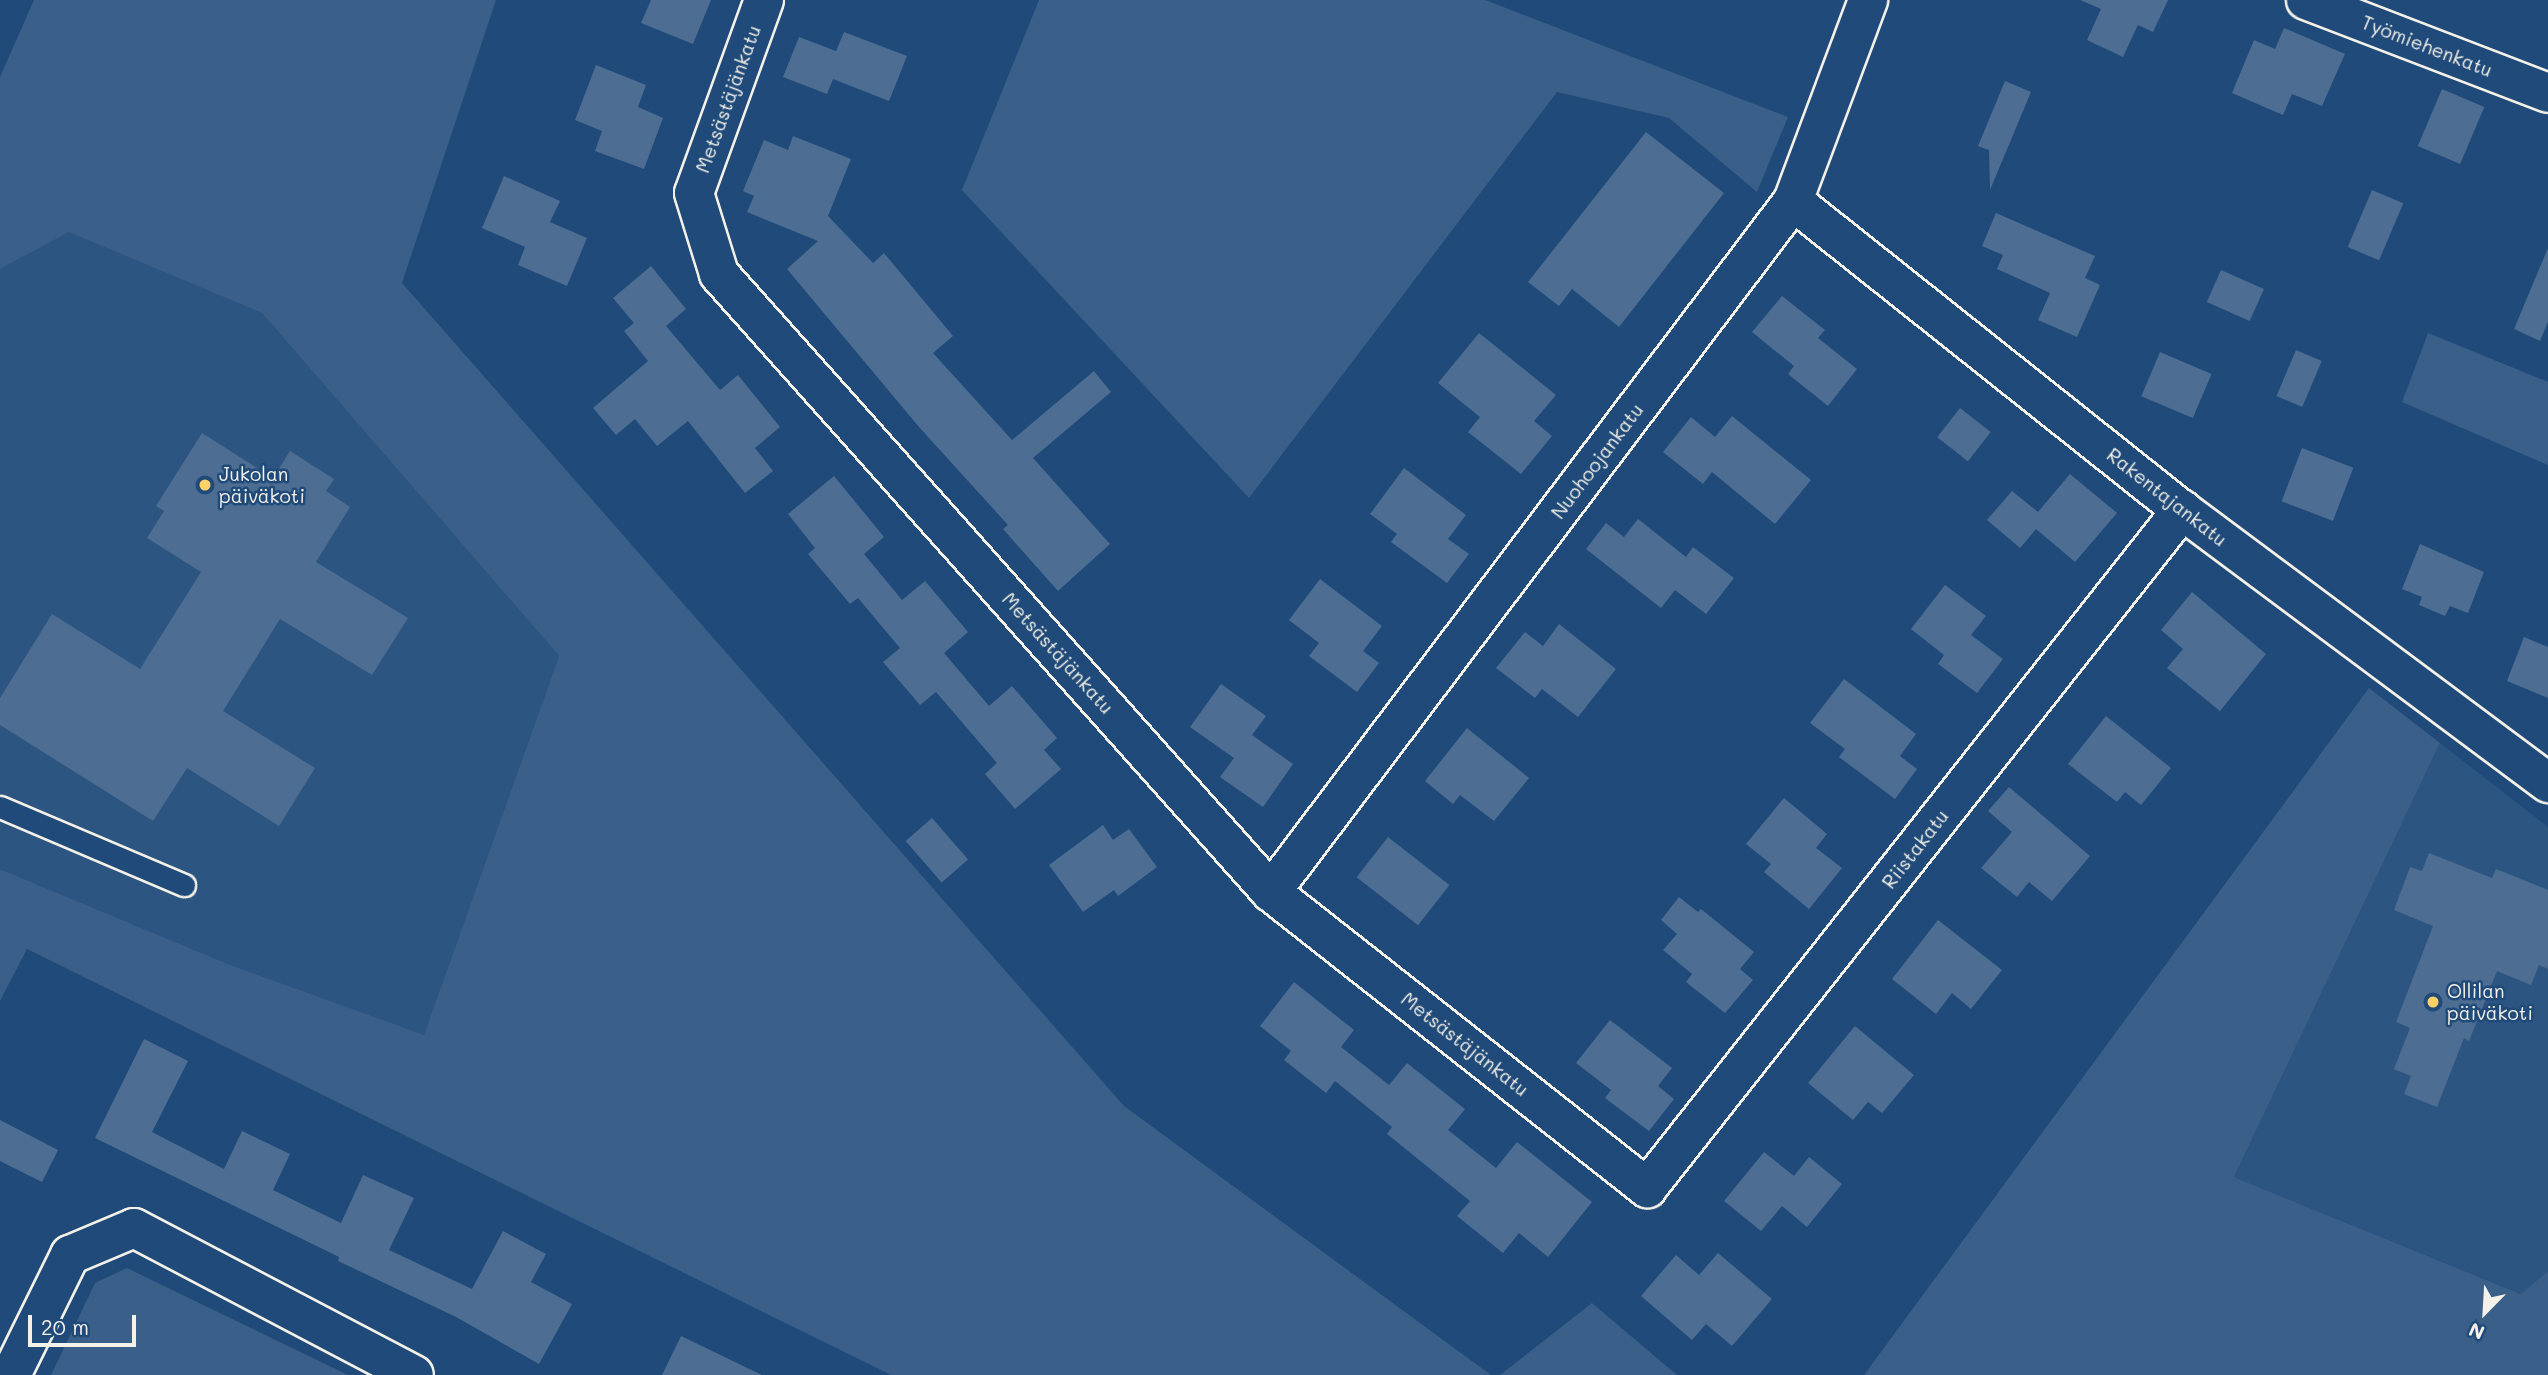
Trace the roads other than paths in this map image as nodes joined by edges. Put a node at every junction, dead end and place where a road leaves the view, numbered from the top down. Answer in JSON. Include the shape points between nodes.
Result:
{"nodes":[{"id":1,"x":764,"y":0,"type":"edge"},
{"id":2,"x":1868,"y":0,"type":"edge"},
{"id":3,"x":2306,"y":0,"type":"edge"},
{"id":4,"x":2548,"y":93,"type":"edge"},
{"id":5,"x":1793,"y":201,"type":"junction"},
{"id":6,"x":2182,"y":510,"type":"junction"},
{"id":7,"x":2548,"y":783,"type":"edge"},
{"id":8,"x":0,"y":807,"type":"edge"},
{"id":9,"x":184,"y":884,"type":"dead end"},
{"id":10,"x":1271,"y":892,"type":"junction"},
{"id":11,"x":1647,"y":1188,"type":"joint"},
{"id":12,"x":11,"y":1375,"type":"edge"},
{"id":13,"x":414,"y":1375,"type":"edge"}],
"edges":[{"from":1,"to":10,"type":"street","name":"Metsästäjänkatu","via":[[694,193],[719,274]]},
{"from":2,"to":5,"type":"street","name":"Nuohoojankatu"},
{"from":3,"to":4,"type":"street","name":"Työmiehenkatu"},
{"from":5,"to":6,"type":"street","name":"Rakentajankatu"},
{"from":5,"to":10,"type":"street","name":"Nuohoojankatu"},
{"from":6,"to":7,"type":"street","name":"Rakentajankatu"},
{"from":6,"to":11,"type":"street","name":"Riistakatu"},
{"from":8,"to":9,"type":"lane"},
{"from":10,"to":11,"type":"street","name":"Metsästäjänkatu"},
{"from":12,"to":13,"type":"street","via":[[70,1255],[134,1228]]}]}
